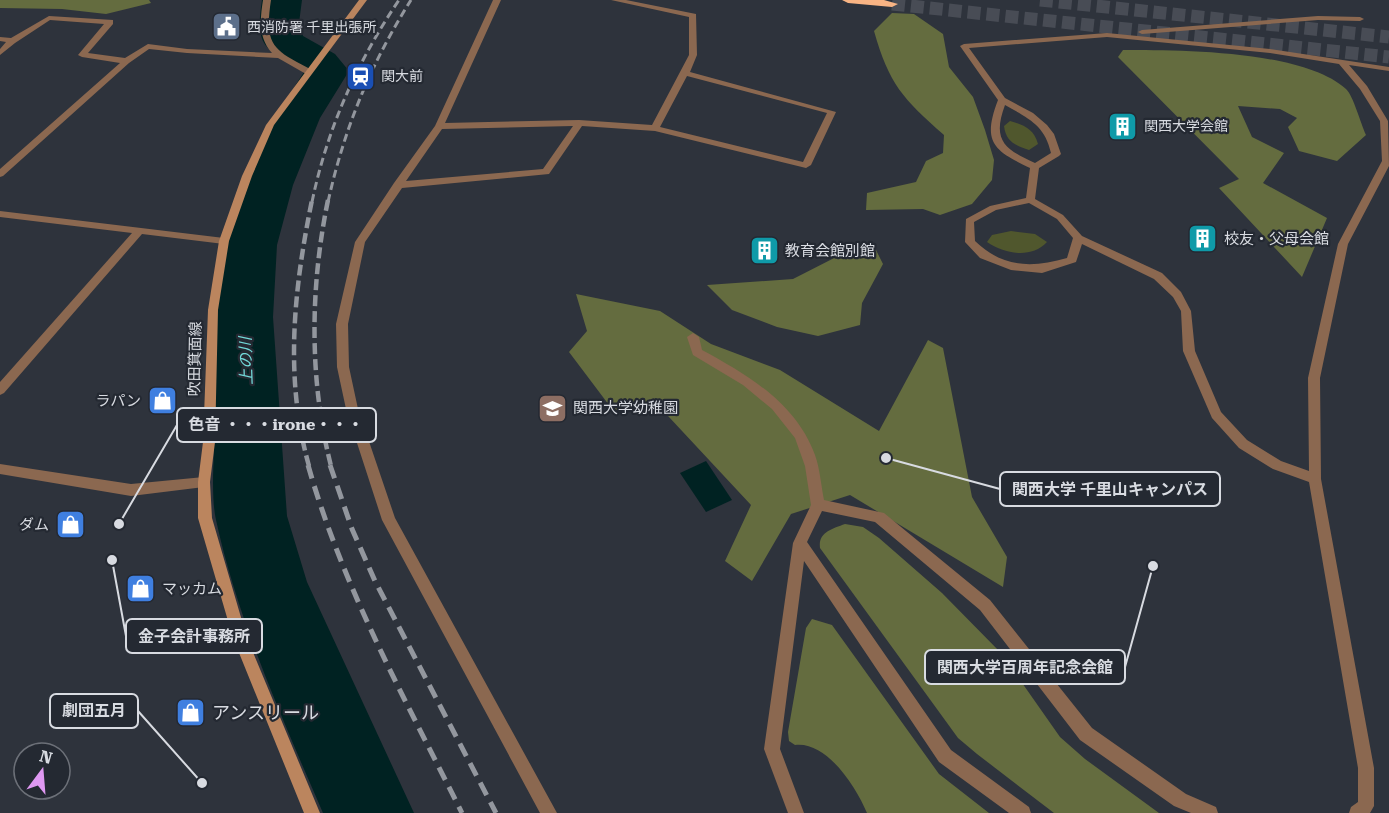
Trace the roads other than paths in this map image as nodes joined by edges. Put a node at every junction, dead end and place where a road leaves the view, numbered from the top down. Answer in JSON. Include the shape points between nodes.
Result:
{"nodes":[{"id":1,"x":267,"y":0,"type":"edge"},
{"id":2,"x":363,"y":0,"type":"edge"},
{"id":3,"x":497,"y":0,"type":"edge"},
{"id":4,"x":615,"y":0,"type":"edge"},
{"id":5,"x":848,"y":0,"type":"edge"},
{"id":6,"x":892,"y":4,"type":"dead end"},
{"id":7,"x":1360,"y":19,"type":"dead end"},
{"id":8,"x":1107,"y":35,"type":"junction"},
{"id":9,"x":0,"y":39,"type":"edge"},
{"id":10,"x":12,"y":41,"type":"junction"},
{"id":11,"x":0,"y":53,"type":"edge"},
{"id":12,"x":277,"y":56,"type":"junction"},
{"id":13,"x":126,"y":62,"type":"junction"},
{"id":14,"x":1342,"y":62,"type":"junction"},
{"id":15,"x":1389,"y":69,"type":"edge"},
{"id":16,"x":310,"y":70,"type":"junction"},
{"id":17,"x":686,"y":73,"type":"junction"},
{"id":18,"x":1002,"y":100,"type":"junction"},
{"id":19,"x":579,"y":123,"type":"junction"},
{"id":20,"x":439,"y":126,"type":"junction"},
{"id":21,"x":655,"y":128,"type":"junction"},
{"id":22,"x":1035,"y":167,"type":"junction"},
{"id":23,"x":0,"y":174,"type":"edge"},
{"id":24,"x":397,"y":185,"type":"junction"},
{"id":25,"x":1030,"y":200,"type":"junction"},
{"id":26,"x":0,"y":214,"type":"edge"},
{"id":27,"x":139,"y":232,"type":"junction"},
{"id":28,"x":1078,"y":238,"type":"junction"},
{"id":29,"x":224,"y":240,"type":"junction"},
{"id":30,"x":693,"y":337,"type":"dead end"},
{"id":31,"x":0,"y":390,"type":"edge"},
{"id":32,"x":0,"y":469,"type":"edge"},
{"id":33,"x":1315,"y":479,"type":"junction"},
{"id":34,"x":204,"y":482,"type":"junction"},
{"id":35,"x":818,"y":505,"type":"junction"},
{"id":36,"x":800,"y":543,"type":"junction"},
{"id":37,"x":312,"y":813,"type":"edge"},
{"id":38,"x":549,"y":813,"type":"edge"},
{"id":39,"x":796,"y":813,"type":"edge"},
{"id":40,"x":1023,"y":813,"type":"edge"},
{"id":41,"x":1210,"y":813,"type":"edge"},
{"id":42,"x":1357,"y":813,"type":"edge"}],
"edges":[{"from":1,"to":12,"type":"street","via":[[265,42]]},
{"from":2,"to":16,"type":"main road","name":"吹田箕面線"},
{"from":3,"to":20,"type":"street"},
{"from":4,"to":17,"type":"street","via":[[693,16],[693,55]]},
{"from":5,"to":6,"type":"highway"},
{"from":7,"to":8,"type":"street","via":[[1318,18]]},
{"from":8,"to":14,"type":"street"},
{"from":8,"to":18,"type":"street","via":[[964,46]]},
{"from":9,"to":10,"type":"street"},
{"from":10,"to":11,"type":"street"},
{"from":10,"to":13,"type":"street","via":[[49,18],[110,22],[82,55]]},
{"from":12,"to":13,"type":"street","via":[[148,46]]},
{"from":12,"to":16,"type":"street"},
{"from":13,"to":23,"type":"street"},
{"from":14,"to":15,"type":"street"},
{"from":14,"to":33,"type":"street","via":[[1364,88],[1384,122],[1387,161],[1343,244],[1314,378]]},
{"from":16,"to":29,"type":"main road","name":"吹田箕面線","via":[[270,125]]},
{"from":17,"to":21,"type":"street"},
{"from":17,"to":21,"type":"street","via":[[832,112],[807,165]]},
{"from":18,"to":22,"type":"street","via":[[994,119],[994,137],[1005,154]]},
{"from":18,"to":22,"type":"street","via":[[1037,119],[1053,138],[1056,154]]},
{"from":19,"to":20,"type":"street"},
{"from":19,"to":21,"type":"street"},
{"from":19,"to":24,"type":"street","via":[[546,172]]},
{"from":20,"to":24,"type":"street"},
{"from":22,"to":25,"type":"street"},
{"from":24,"to":38,"type":"street","via":[[360,242],[342,324],[343,367],[352,409],[389,520]]},
{"from":25,"to":28,"type":"street","via":[[1060,217]]},
{"from":25,"to":28,"type":"street","via":[[993,208],[969,221],[970,242],[984,256],[1011,266],[1042,269],[1072,260]]},
{"from":26,"to":27,"type":"street"},
{"from":27,"to":29,"type":"street"},
{"from":27,"to":31,"type":"street"},
{"from":28,"to":33,"type":"street","via":[[1158,276],[1177,295],[1186,311],[1189,351],[1216,415],[1243,444],[1276,465]]},
{"from":29,"to":34,"type":"main road","name":"吹田箕面線","via":[[213,310]]},
{"from":30,"to":35,"type":"street","via":[[697,352],[751,382],[784,413],[807,453]]},
{"from":32,"to":34,"type":"street","via":[[132,490]]},
{"from":33,"to":42,"type":"street","via":[[1366,768],[1366,806]]},
{"from":34,"to":37,"type":"main road","name":"吹田箕面線","via":[[205,518],[240,638]]},
{"from":35,"to":36,"type":"street"},
{"from":35,"to":41,"type":"street","via":[[879,517],[985,605],[1086,734],[1180,800]]},
{"from":36,"to":39,"type":"street","via":[[772,748]]},
{"from":36,"to":40,"type":"street","via":[[945,756]]}]}
